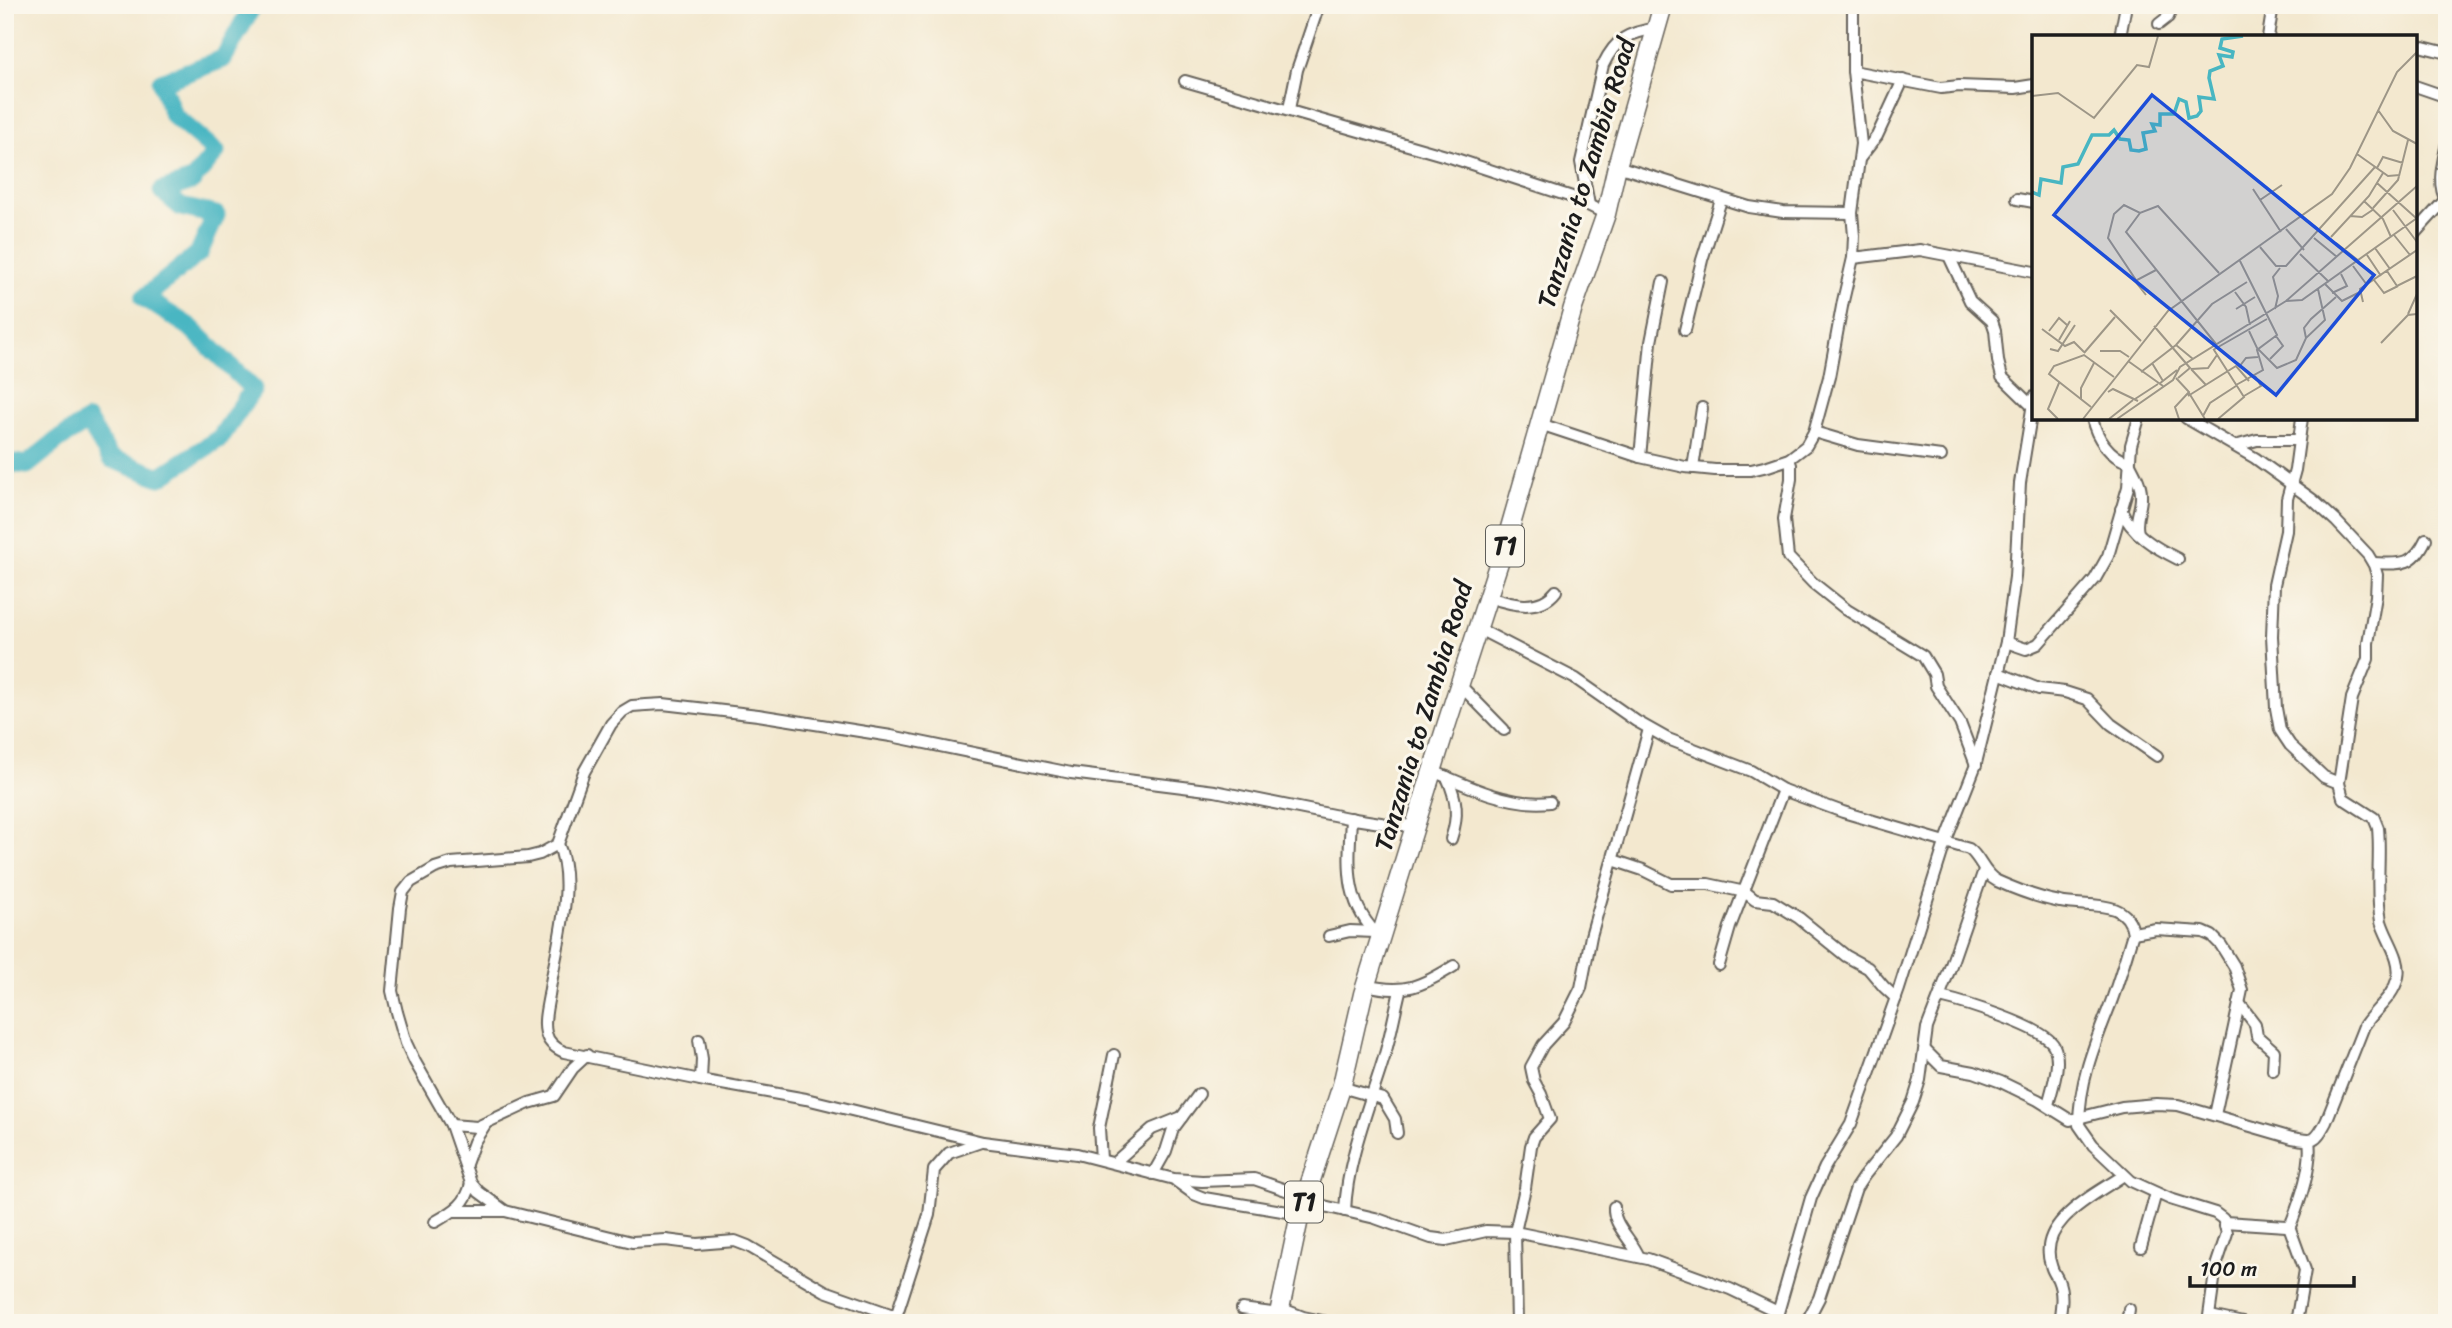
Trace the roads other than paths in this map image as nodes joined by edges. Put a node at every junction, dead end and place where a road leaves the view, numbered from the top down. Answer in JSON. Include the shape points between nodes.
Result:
{"nodes":[{"id":1,"x":1319,"y":5,"type":"edge"},
{"id":2,"x":1663,"y":5,"type":"edge"},
{"id":3,"x":1853,"y":5,"type":"edge"},
{"id":4,"x":2126,"y":5,"type":"edge"},
{"id":5,"x":2174,"y":5,"type":"edge"},
{"id":6,"x":2273,"y":5,"type":"edge"},
{"id":7,"x":2159,"y":24,"type":"dead end"},
{"id":8,"x":1657,"y":28,"type":"junction"},
{"id":9,"x":2120,"y":35,"type":"edge"},
{"id":10,"x":2268,"y":35,"type":"edge"},
{"id":11,"x":2417,"y":46,"type":"edge"},
{"id":12,"x":2447,"y":53,"type":"edge"},
{"id":13,"x":1853,"y":71,"type":"junction"},
{"id":14,"x":1903,"y":80,"type":"junction"},
{"id":15,"x":1185,"y":81,"type":"dead end"},
{"id":16,"x":2032,"y":85,"type":"edge"},
{"id":17,"x":2417,"y":87,"type":"edge"},
{"id":18,"x":2447,"y":97,"type":"edge"},
{"id":19,"x":1289,"y":109,"type":"junction"},
{"id":20,"x":2447,"y":143,"type":"edge"},
{"id":21,"x":1860,"y":158,"type":"junction"},
{"id":22,"x":1617,"y":166,"type":"junction"},
{"id":23,"x":2017,"y":199,"type":"dead end"},
{"id":24,"x":1721,"y":200,"type":"junction"},
{"id":25,"x":2446,"y":201,"type":"edge"},
{"id":26,"x":2032,"y":202,"type":"edge"},
{"id":27,"x":1589,"y":205,"type":"junction"},
{"id":28,"x":1852,"y":213,"type":"junction"},
{"id":29,"x":1606,"y":214,"type":"junction"},
{"id":30,"x":2417,"y":231,"type":"edge"},
{"id":31,"x":1949,"y":256,"type":"junction"},
{"id":32,"x":1853,"y":258,"type":"junction"},
{"id":33,"x":2032,"y":272,"type":"edge"},
{"id":34,"x":1663,"y":282,"type":"dead end"},
{"id":35,"x":1685,"y":330,"type":"dead end"},
{"id":36,"x":2032,"y":401,"type":"edge"},
{"id":37,"x":1702,"y":408,"type":"dead end"},
{"id":38,"x":2093,"y":420,"type":"edge"},
{"id":39,"x":2138,"y":420,"type":"edge"},
{"id":40,"x":2190,"y":420,"type":"edge"},
{"id":41,"x":2302,"y":420,"type":"edge"},
{"id":42,"x":1540,"y":424,"type":"junction"},
{"id":43,"x":1814,"y":432,"type":"junction"},
{"id":44,"x":2298,"y":440,"type":"junction"},
{"id":45,"x":2235,"y":446,"type":"junction"},
{"id":46,"x":1941,"y":456,"type":"dead end"},
{"id":47,"x":1640,"y":457,"type":"junction"},
{"id":48,"x":1789,"y":459,"type":"junction"},
{"id":49,"x":2129,"y":463,"type":"junction"},
{"id":50,"x":1693,"y":468,"type":"junction"},
{"id":51,"x":2292,"y":485,"type":"junction"},
{"id":52,"x":2121,"y":509,"type":"junction"},
{"id":53,"x":2138,"y":533,"type":"junction"},
{"id":54,"x":2426,"y":539,"type":"dead end"},
{"id":55,"x":2178,"y":559,"type":"dead end"},
{"id":56,"x":2373,"y":563,"type":"junction"},
{"id":57,"x":1556,"y":591,"type":"dead end"},
{"id":58,"x":1488,"y":597,"type":"junction"},
{"id":59,"x":1478,"y":628,"type":"junction"},
{"id":60,"x":2007,"y":642,"type":"junction"},
{"id":61,"x":1998,"y":673,"type":"junction"},
{"id":62,"x":1459,"y":684,"type":"junction"},
{"id":63,"x":1649,"y":729,"type":"junction"},
{"id":64,"x":1504,"y":730,"type":"dead end"},
{"id":65,"x":2157,"y":756,"type":"dead end"},
{"id":66,"x":1976,"y":765,"type":"junction"},
{"id":67,"x":1440,"y":774,"type":"junction"},
{"id":68,"x":2339,"y":783,"type":"junction"},
{"id":69,"x":1783,"y":790,"type":"junction"},
{"id":70,"x":1550,"y":802,"type":"dead end"},
{"id":71,"x":1351,"y":818,"type":"junction"},
{"id":72,"x":1416,"y":826,"type":"junction"},
{"id":73,"x":1451,"y":839,"type":"dead end"},
{"id":74,"x":1945,"y":843,"type":"junction"},
{"id":75,"x":558,"y":844,"type":"junction"},
{"id":76,"x":1614,"y":860,"type":"junction"},
{"id":77,"x":1984,"y":870,"type":"junction"},
{"id":78,"x":1745,"y":892,"type":"junction"},
{"id":79,"x":2133,"y":933,"type":"junction"},
{"id":80,"x":1378,"y":935,"type":"junction"},
{"id":81,"x":1329,"y":936,"type":"dead end"},
{"id":82,"x":1719,"y":965,"type":"dead end"},
{"id":83,"x":1454,"y":966,"type":"dead end"},
{"id":84,"x":1366,"y":985,"type":"junction"},
{"id":85,"x":1400,"y":991,"type":"junction"},
{"id":86,"x":1940,"y":997,"type":"junction"},
{"id":87,"x":1896,"y":998,"type":"junction"},
{"id":88,"x":2239,"y":1003,"type":"junction"},
{"id":89,"x":699,"y":1040,"type":"dead end"},
{"id":90,"x":1925,"y":1049,"type":"junction"},
{"id":91,"x":587,"y":1055,"type":"junction"},
{"id":92,"x":1114,"y":1055,"type":"dead end"},
{"id":93,"x":2273,"y":1070,"type":"dead end"},
{"id":94,"x":701,"y":1080,"type":"junction"},
{"id":95,"x":1341,"y":1087,"type":"junction"},
{"id":96,"x":1199,"y":1094,"type":"dead end"},
{"id":97,"x":1371,"y":1094,"type":"junction"},
{"id":98,"x":2048,"y":1105,"type":"junction"},
{"id":99,"x":2215,"y":1115,"type":"junction"},
{"id":100,"x":1182,"y":1117,"type":"junction"},
{"id":101,"x":2079,"y":1118,"type":"junction"},
{"id":102,"x":487,"y":1122,"type":"junction"},
{"id":103,"x":451,"y":1125,"type":"junction"},
{"id":104,"x":1397,"y":1133,"type":"dead end"},
{"id":105,"x":2309,"y":1141,"type":"junction"},
{"id":106,"x":983,"y":1142,"type":"junction"},
{"id":107,"x":1101,"y":1159,"type":"junction"},
{"id":108,"x":1114,"y":1163,"type":"junction"},
{"id":109,"x":466,"y":1164,"type":"junction"},
{"id":110,"x":1153,"y":1174,"type":"junction"},
{"id":111,"x":2124,"y":1175,"type":"junction"},
{"id":112,"x":1174,"y":1179,"type":"junction"},
{"id":113,"x":471,"y":1182,"type":"junction"},
{"id":114,"x":2156,"y":1193,"type":"junction"},
{"id":115,"x":1303,"y":1206,"type":"junction"},
{"id":116,"x":1614,"y":1207,"type":"dead end"},
{"id":117,"x":454,"y":1211,"type":"junction"},
{"id":118,"x":1345,"y":1211,"type":"junction"},
{"id":119,"x":505,"y":1212,"type":"junction"},
{"id":120,"x":435,"y":1222,"type":"dead end"},
{"id":121,"x":2225,"y":1222,"type":"junction"},
{"id":122,"x":2289,"y":1226,"type":"junction"},
{"id":123,"x":1515,"y":1232,"type":"junction"},
{"id":124,"x":2141,"y":1247,"type":"dead end"},
{"id":125,"x":1639,"y":1257,"type":"junction"},
{"id":126,"x":1242,"y":1309,"type":"dead end"},
{"id":127,"x":2129,"y":1309,"type":"dead end"},
{"id":128,"x":1279,"y":1315,"type":"edge"},
{"id":129,"x":1776,"y":1317,"type":"edge"},
{"id":130,"x":895,"y":1319,"type":"edge"},
{"id":131,"x":2209,"y":1319,"type":"edge"},
{"id":132,"x":1807,"y":1321,"type":"edge"},
{"id":133,"x":1332,"y":1323,"type":"edge"},
{"id":134,"x":1517,"y":1323,"type":"edge"},
{"id":135,"x":1826,"y":1323,"type":"edge"},
{"id":136,"x":2059,"y":1323,"type":"edge"},
{"id":137,"x":2127,"y":1323,"type":"edge"},
{"id":138,"x":2243,"y":1323,"type":"edge"},
{"id":139,"x":2296,"y":1323,"type":"edge"}],
"edges":[{"from":1,"to":19,"type":"street"},
{"from":2,"to":8,"type":"highway","name":"Tanzania to Zambia Road","number":"T1"},
{"from":3,"to":13,"type":"street"},
{"from":4,"to":9,"type":"street"},
{"from":5,"to":7,"type":"street"},
{"from":6,"to":10,"type":"street"},
{"from":8,"to":22,"type":"highway","name":"Tanzania to Zambia Road","number":"T1"},
{"from":8,"to":27,"type":"street","via":[[1622,39],[1603,65],[1581,162]]},
{"from":11,"to":12,"type":"street"},
{"from":13,"to":14,"type":"street"},
{"from":13,"to":21,"type":"street"},
{"from":14,"to":16,"type":"street","via":[[1941,89]]},
{"from":14,"to":21,"type":"street","via":[[1877,136]]},
{"from":15,"to":19,"type":"street"},
{"from":17,"to":18,"type":"street"},
{"from":19,"to":27,"type":"street"},
{"from":20,"to":25,"type":"street","via":[[2441,168]]},
{"from":21,"to":28,"type":"street"},
{"from":22,"to":24,"type":"street"},
{"from":22,"to":29,"type":"highway","name":"Tanzania to Zambia Road","number":"T1"},
{"from":23,"to":26,"type":"street"},
{"from":24,"to":28,"type":"street","via":[[1783,212]]},
{"from":24,"to":35,"type":"street"},
{"from":25,"to":30,"type":"street"},
{"from":27,"to":29,"type":"street"},
{"from":28,"to":32,"type":"street"},
{"from":29,"to":42,"type":"highway","name":"Tanzania to Zambia Road","number":"T1"},
{"from":31,"to":32,"type":"street","via":[[1920,250]]},
{"from":31,"to":33,"type":"street"},
{"from":31,"to":36,"type":"street","via":[[1970,301],[1992,321],[2002,377]]},
{"from":32,"to":43,"type":"street"},
{"from":34,"to":47,"type":"street","via":[[1651,342]]},
{"from":36,"to":60,"type":"street"},
{"from":37,"to":50,"type":"street"},
{"from":38,"to":49,"type":"street","via":[[2105,445]]},
{"from":39,"to":49,"type":"street"},
{"from":40,"to":45,"type":"street"},
{"from":41,"to":44,"type":"street"},
{"from":42,"to":47,"type":"street"},
{"from":42,"to":58,"type":"highway","name":"Tanzania to Zambia Road","number":"T1"},
{"from":43,"to":46,"type":"street","via":[[1858,445]]},
{"from":43,"to":48,"type":"street","via":[[1806,446]]},
{"from":44,"to":45,"type":"street","via":[[2256,440]]},
{"from":44,"to":51,"type":"street"},
{"from":45,"to":51,"type":"street"},
{"from":47,"to":50,"type":"street"},
{"from":48,"to":50,"type":"street","via":[[1751,470]]},
{"from":48,"to":66,"type":"street","via":[[1791,479],[1784,519],[1788,557],[1847,610],[1923,656],[1960,723]]},
{"from":49,"to":52,"type":"street"},
{"from":49,"to":53,"type":"street","via":[[2141,488]]},
{"from":51,"to":56,"type":"street","via":[[2327,512]]},
{"from":51,"to":68,"type":"street","via":[[2272,610],[2278,720],[2290,745],[2324,777]]},
{"from":52,"to":53,"type":"street"},
{"from":52,"to":60,"type":"street","via":[[2104,565],[2095,579],[2044,638],[2028,649]]},
{"from":53,"to":55,"type":"street"},
{"from":54,"to":56,"type":"street","via":[[2408,562]]},
{"from":56,"to":68,"type":"street","via":[[2376,596],[2368,659],[2354,690]]},
{"from":57,"to":58,"type":"street","via":[[1537,605],[1514,605]]},
{"from":58,"to":59,"type":"highway","name":"Tanzania to Zambia Road","number":"T1"},
{"from":59,"to":62,"type":"highway","name":"Tanzania to Zambia Road","number":"T1"},
{"from":59,"to":63,"type":"street","via":[[1576,679]]},
{"from":60,"to":61,"type":"street"},
{"from":61,"to":65,"type":"street","via":[[2039,689],[2087,699],[2111,724]]},
{"from":61,"to":66,"type":"street"},
{"from":62,"to":64,"type":"street"},
{"from":62,"to":67,"type":"highway","name":"Tanzania to Zambia Road","number":"T1"},
{"from":63,"to":69,"type":"street","via":[[1751,771]]},
{"from":63,"to":76,"type":"street"},
{"from":66,"to":74,"type":"street"},
{"from":67,"to":70,"type":"street","via":[[1527,803]]},
{"from":67,"to":72,"type":"highway","name":"Tanzania to Zambia Road","number":"T1"},
{"from":67,"to":73,"type":"street","via":[[1455,795]]},
{"from":68,"to":105,"type":"street","via":[[2343,798],[2376,822],[2379,910],[2399,971],[2392,991],[2364,1026],[2318,1136]]},
{"from":69,"to":74,"type":"street"},
{"from":69,"to":78,"type":"street"},
{"from":71,"to":72,"type":"street"},
{"from":71,"to":75,"type":"street","via":[[1215,791],[1070,773],[879,734],[663,704],[632,706],[611,724],[584,772]]},
{"from":71,"to":80,"type":"street","via":[[1353,895],[1362,917]]},
{"from":72,"to":80,"type":"highway","name":"Tanzania to Zambia Road","number":"T1"},
{"from":74,"to":77,"type":"street","via":[[1969,849]]},
{"from":74,"to":87,"type":"street"},
{"from":75,"to":91,"type":"street","via":[[566,878],[546,1036],[559,1049]]},
{"from":75,"to":103,"type":"street","via":[[528,858],[435,867],[419,875],[403,892],[393,992],[406,1043]]},
{"from":76,"to":78,"type":"street","via":[[1671,884],[1706,883]]},
{"from":76,"to":123,"type":"street","via":[[1577,998],[1531,1066],[1550,1118],[1531,1146]]},
{"from":77,"to":79,"type":"street","via":[[1996,881],[2052,900],[2117,910],[2129,920]]},
{"from":77,"to":86,"type":"street"},
{"from":78,"to":82,"type":"street"},
{"from":78,"to":87,"type":"street","via":[[1799,918],[1868,968]]},
{"from":79,"to":88,"type":"street","via":[[2194,930],[2212,936],[2234,966],[2242,990]]},
{"from":79,"to":101,"type":"street","via":[[2090,1055]]},
{"from":80,"to":81,"type":"street","via":[[1350,930]]},
{"from":80,"to":84,"type":"highway","name":"Tanzania to Zambia Road","number":"T1"},
{"from":83,"to":85,"type":"street"},
{"from":84,"to":85,"type":"street"},
{"from":84,"to":95,"type":"highway","name":"Tanzania to Zambia Road","number":"T1"},
{"from":85,"to":97,"type":"street"},
{"from":86,"to":90,"type":"street","via":[[1927,1028]]},
{"from":86,"to":98,"type":"street","via":[[2047,1036],[2057,1055]]},
{"from":87,"to":129,"type":"street","via":[[1851,1124],[1811,1198]]},
{"from":88,"to":93,"type":"street","via":[[2257,1027],[2257,1036],[2274,1051]]},
{"from":88,"to":99,"type":"street"},
{"from":89,"to":94,"type":"street"},
{"from":90,"to":98,"type":"street","via":[[1941,1066],[1991,1078]]},
{"from":90,"to":132,"type":"street","via":[[1913,1102],[1896,1136],[1856,1188]]},
{"from":91,"to":94,"type":"street"},
{"from":91,"to":102,"type":"street","via":[[555,1096]]},
{"from":92,"to":107,"type":"street","via":[[1099,1128]]},
{"from":94,"to":106,"type":"street","via":[[806,1099]]},
{"from":95,"to":97,"type":"street"},
{"from":95,"to":115,"type":"highway","name":"Tanzania to Zambia Road","number":"T1"},
{"from":96,"to":100,"type":"street"},
{"from":97,"to":104,"type":"street","via":[[1387,1103]]},
{"from":97,"to":118,"type":"street"},
{"from":98,"to":101,"type":"street","via":[[2070,1120]]},
{"from":99,"to":101,"type":"street","via":[[2161,1103]]},
{"from":99,"to":105,"type":"street"},
{"from":100,"to":108,"type":"street","via":[[1152,1129]]},
{"from":100,"to":110,"type":"street"},
{"from":101,"to":111,"type":"street","via":[[2081,1130]]},
{"from":102,"to":103,"type":"street","via":[[477,1127]]},
{"from":102,"to":109,"type":"street"},
{"from":103,"to":109,"type":"street"},
{"from":105,"to":122,"type":"street","via":[[2304,1188]]},
{"from":106,"to":107,"type":"street"},
{"from":106,"to":130,"type":"street","via":[[949,1153],[934,1170],[929,1215]]},
{"from":107,"to":108,"type":"street"},
{"from":108,"to":110,"type":"street"},
{"from":109,"to":113,"type":"street"},
{"from":110,"to":112,"type":"street"},
{"from":111,"to":114,"type":"street"},
{"from":111,"to":136,"type":"street","via":[[2063,1219],[2050,1238],[2049,1262],[2062,1297]]},
{"from":112,"to":115,"type":"street","via":[[1204,1198]]},
{"from":112,"to":115,"type":"street","via":[[1254,1180]]},
{"from":113,"to":117,"type":"street","via":[[466,1200]]},
{"from":113,"to":119,"type":"street"},
{"from":114,"to":121,"type":"street","via":[[2215,1213]]},
{"from":114,"to":124,"type":"street"},
{"from":115,"to":118,"type":"street"},
{"from":115,"to":128,"type":"highway","name":"Tanzania to Zambia Road","number":"T1"},
{"from":116,"to":125,"type":"street","via":[[1615,1220]]},
{"from":117,"to":119,"type":"street"},
{"from":117,"to":120,"type":"street"},
{"from":118,"to":123,"type":"street","via":[[1438,1240],[1480,1231]]},
{"from":119,"to":130,"type":"street","via":[[632,1241],[735,1241],[825,1291]]},
{"from":121,"to":122,"type":"street"},
{"from":121,"to":131,"type":"street","via":[[2227,1233],[2216,1266]]},
{"from":122,"to":139,"type":"street","via":[[2305,1270]]},
{"from":123,"to":125,"type":"street"},
{"from":123,"to":134,"type":"street"},
{"from":125,"to":129,"type":"street","via":[[1719,1284]]},
{"from":126,"to":128,"type":"street"},
{"from":127,"to":137,"type":"street"},
{"from":128,"to":133,"type":"street"},
{"from":131,"to":138,"type":"street"},
{"from":132,"to":135,"type":"street"}]}
